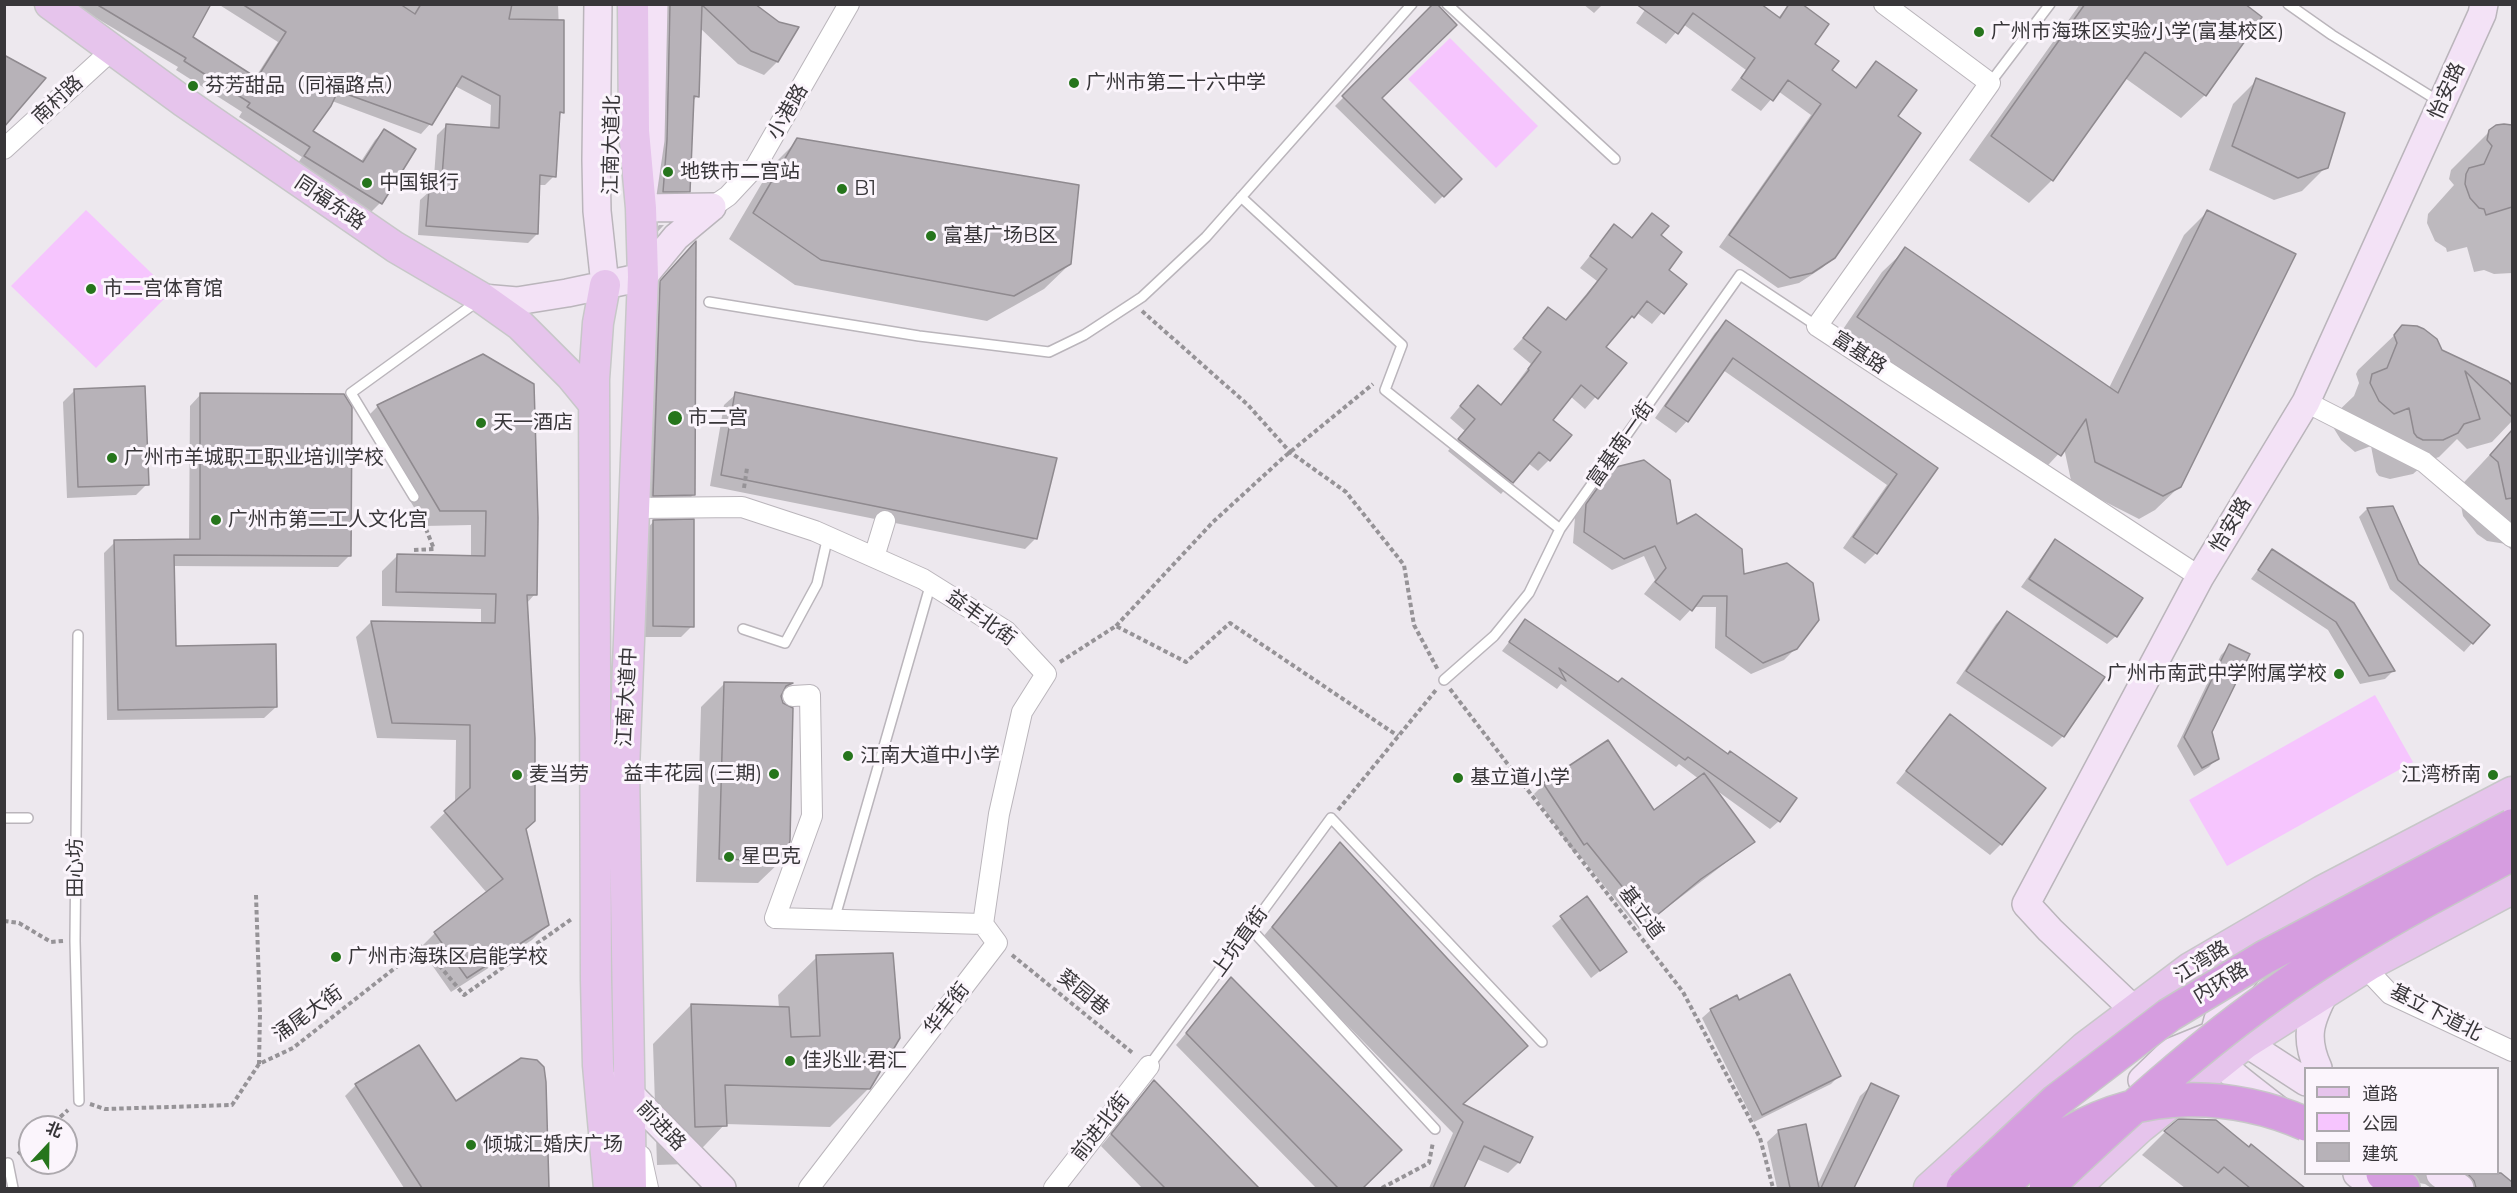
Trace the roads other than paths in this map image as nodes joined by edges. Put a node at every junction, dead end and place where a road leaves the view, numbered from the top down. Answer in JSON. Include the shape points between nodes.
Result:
{"nodes":[{"id":1,"x":50,"y":4,"type":"edge"},
{"id":2,"x":598,"y":4,"type":"edge"},
{"id":3,"x":615,"y":4,"type":"edge"},
{"id":4,"x":633,"y":4,"type":"edge"},
{"id":5,"x":654,"y":4,"type":"edge"},
{"id":6,"x":849,"y":4,"type":"edge"},
{"id":7,"x":1412,"y":4,"type":"edge"},
{"id":8,"x":1448,"y":4,"type":"edge"},
{"id":9,"x":1884,"y":4,"type":"edge"},
{"id":10,"x":2050,"y":4,"type":"edge"},
{"id":11,"x":2288,"y":4,"type":"edge"},
{"id":12,"x":2484,"y":4,"type":"edge"},
{"id":13,"x":112,"y":50,"type":"junction"},
{"id":14,"x":1989,"y":83,"type":"junction"},
{"id":15,"x":2442,"y":103,"type":"junction"},
{"id":16,"x":4,"y":150,"type":"edge"},
{"id":17,"x":1615,"y":159,"type":"dead end"},
{"id":18,"x":1241,"y":197,"type":"junction"},
{"id":19,"x":712,"y":207,"type":"junction"},
{"id":20,"x":641,"y":208,"type":"junction"},
{"id":21,"x":643,"y":277,"type":"junction"},
{"id":22,"x":605,"y":285,"type":"junction"},
{"id":23,"x":482,"y":298,"type":"junction"},
{"id":24,"x":709,"y":302,"type":"dead end"},
{"id":25,"x":1817,"y":326,"type":"junction"},
{"id":26,"x":2306,"y":402,"type":"junction"},
{"id":27,"x":594,"y":405,"type":"junction"},
{"id":28,"x":414,"y":497,"type":"road end"},
{"id":29,"x":636,"y":508,"type":"junction"},
{"id":30,"x":885,"y":521,"type":"dead end"},
{"id":31,"x":1560,"y":529,"type":"junction"},
{"id":32,"x":828,"y":536,"type":"junction"},
{"id":33,"x":2512,"y":537,"type":"edge"},
{"id":34,"x":874,"y":557,"type":"junction"},
{"id":35,"x":2200,"y":577,"type":"junction"},
{"id":36,"x":931,"y":583,"type":"junction"},
{"id":37,"x":743,"y":628,"type":"dead end"},
{"id":38,"x":78,"y":635,"type":"dead end"},
{"id":39,"x":1444,"y":680,"type":"road end"},
{"id":40,"x":793,"y":696,"type":"dead end"},
{"id":41,"x":2512,"y":792,"type":"edge"},
{"id":42,"x":4,"y":818,"type":"edge"},
{"id":43,"x":28,"y":818,"type":"dead end"},
{"id":44,"x":2512,"y":826,"type":"edge"},
{"id":45,"x":2512,"y":854,"type":"edge"},
{"id":46,"x":2359,"y":873,"type":"junction"},
{"id":47,"x":2512,"y":889,"type":"edge"},
{"id":48,"x":2322,"y":891,"type":"junction"},
{"id":49,"x":834,"y":920,"type":"junction"},
{"id":50,"x":983,"y":924,"type":"junction"},
{"id":51,"x":1250,"y":928,"type":"junction"},
{"id":52,"x":2412,"y":942,"type":"junction"},
{"id":53,"x":2368,"y":965,"type":"junction"},
{"id":54,"x":2325,"y":992,"type":"junction"},
{"id":55,"x":2133,"y":1009,"type":"junction"},
{"id":56,"x":2213,"y":1035,"type":"junction"},
{"id":57,"x":1542,"y":1042,"type":"dead end"},
{"id":58,"x":2246,"y":1043,"type":"junction"},
{"id":59,"x":2512,"y":1051,"type":"edge"},
{"id":60,"x":2221,"y":1063,"type":"junction"},
{"id":61,"x":598,"y":1065,"type":"junction"},
{"id":62,"x":1149,"y":1066,"type":"joint"},
{"id":63,"x":2311,"y":1067,"type":"edge"},
{"id":64,"x":2304,"y":1074,"type":"edge"},
{"id":65,"x":2304,"y":1080,"type":"edge"},
{"id":66,"x":628,"y":1092,"type":"junction"},
{"id":67,"x":79,"y":1101,"type":"road end"},
{"id":68,"x":2274,"y":1107,"type":"junction"},
{"id":69,"x":2304,"y":1123,"type":"edge"},
{"id":70,"x":2141,"y":1128,"type":"junction"},
{"id":71,"x":1435,"y":1129,"type":"road end"},
{"id":72,"x":2304,"y":1132,"type":"edge"},
{"id":73,"x":2304,"y":1133,"type":"edge"},
{"id":74,"x":8,"y":1163,"type":"dead end"},
{"id":75,"x":2360,"y":1175,"type":"edge"},
{"id":76,"x":2386,"y":1175,"type":"edge"},
{"id":77,"x":2443,"y":1175,"type":"edge"},
{"id":78,"x":13,"y":1188,"type":"edge"},
{"id":79,"x":609,"y":1188,"type":"edge"},
{"id":80,"x":631,"y":1188,"type":"edge"},
{"id":81,"x":648,"y":1188,"type":"edge"},
{"id":82,"x":722,"y":1188,"type":"edge"},
{"id":83,"x":809,"y":1188,"type":"edge"},
{"id":84,"x":1054,"y":1188,"type":"edge"},
{"id":85,"x":1929,"y":1188,"type":"edge"},
{"id":86,"x":1963,"y":1188,"type":"edge"},
{"id":87,"x":1999,"y":1188,"type":"edge"},
{"id":88,"x":2024,"y":1188,"type":"edge"},
{"id":89,"x":2046,"y":1188,"type":"edge"},
{"id":90,"x":2075,"y":1188,"type":"edge"},
{"id":91,"x":2376,"y":1188,"type":"edge"},
{"id":92,"x":2403,"y":1188,"type":"edge"},
{"id":93,"x":2460,"y":1188,"type":"edge"}],
"edges":[{"from":1,"to":13,"type":"main road","name":"同福东路"},
{"from":2,"to":22,"type":"main road","via":[[597,211]]},
{"from":3,"to":22,"type":"main road","name":"江南大道北","via":[[611,225]]},
{"from":4,"to":20,"type":"main road","name":"江南大道北","via":[[634,131]]},
{"from":5,"to":20,"type":"main road","via":[[651,140]]},
{"from":6,"to":19,"type":"street","name":"小港路","via":[[756,166]]},
{"from":7,"to":18,"type":"lane"},
{"from":8,"to":17,"type":"lane"},
{"from":9,"to":14,"type":"street"},
{"from":10,"to":14,"type":"lane"},
{"from":11,"to":15,"type":"lane"},
{"from":12,"to":15,"type":"main road","name":"怡安路"},
{"from":13,"to":16,"type":"street","name":"南村路"},
{"from":13,"to":23,"type":"main road","name":"同福东路","via":[[395,247]]},
{"from":14,"to":25,"type":"street","name":"富基路"},
{"from":15,"to":26,"type":"main road","name":"怡安路"},
{"from":18,"to":24,"type":"lane","via":[[1206,237],[1133,302],[1084,335],[1049,352],[919,336]]},
{"from":18,"to":31,"type":"lane","via":[[1401,345],[1385,390]]},
{"from":19,"to":20,"type":"main road"},
{"from":19,"to":21,"type":"main road","via":[[676,237]]},
{"from":20,"to":21,"type":"main road","name":"江南大道北"},
{"from":21,"to":22,"type":"main road","name":"同福东路"},
{"from":21,"to":29,"type":"main road","name":"江南大道中"},
{"from":22,"to":23,"type":"main road","name":"同福东路","via":[[517,301]]},
{"from":22,"to":27,"type":"main road","name":"江南大道中","via":[[598,323]]},
{"from":23,"to":27,"type":"main road","via":[[534,338]]},
{"from":23,"to":28,"type":"lane","via":[[351,393]]},
{"from":25,"to":31,"type":"lane","name":"富基南一街","via":[[1740,275]]},
{"from":25,"to":35,"type":"street","name":"富基路"},
{"from":26,"to":33,"type":"street","via":[[2424,462]]},
{"from":26,"to":35,"type":"main road","name":"怡安路"},
{"from":27,"to":61,"type":"main road","name":"江南大道中"},
{"from":29,"to":32,"type":"street","name":"益丰北街","via":[[741,507]]},
{"from":29,"to":66,"type":"main road","name":"江南大道中","via":[[624,770]]},
{"from":30,"to":34,"type":"street"},
{"from":31,"to":39,"type":"lane","name":"富基南一街","via":[[1529,593],[1494,636]]},
{"from":32,"to":34,"type":"street","name":"益丰北街"},
{"from":32,"to":37,"type":"lane","via":[[817,584],[785,643]]},
{"from":34,"to":36,"type":"street","name":"益丰北街"},
{"from":35,"to":55,"type":"main road","name":"怡安路","via":[[2026,904]]},
{"from":36,"to":49,"type":"lane"},
{"from":36,"to":50,"type":"street","name":"益丰北街","via":[[1006,631],[1046,674],[1022,712],[999,814]]},
{"from":38,"to":67,"type":"lane","name":"田心坊","via":[[75,941]]},
{"from":40,"to":49,"type":"street","via":[[810,695],[812,816],[775,918]]},
{"from":41,"to":46,"type":"main road","name":"江湾路"},
{"from":42,"to":43,"type":"lane"},
{"from":44,"to":86,"type":"highway","name":"内环路","bridge":true,"via":[[2265,957],[2169,1015],[2056,1101]]},
{"from":45,"to":89,"type":"highway","name":"内环路","bridge":true,"via":[[2379,927],[2284,986],[2192,1057]]},
{"from":46,"to":48,"type":"main road","name":"江湾路"},
{"from":46,"to":52,"type":"main road","via":[[2378,912]]},
{"from":47,"to":52,"type":"main road"},
{"from":48,"to":53,"type":"main road","via":[[2325,920],[2332,933],[2340,945]]},
{"from":48,"to":55,"type":"main road","name":"江湾路","via":[[2190,968]]},
{"from":48,"to":56,"type":"main road","via":[[2296,913],[2242,978],[2227,998]]},
{"from":49,"to":50,"type":"street"},
{"from":50,"to":83,"type":"street","name":"华丰街","via":[[998,944]]},
{"from":51,"to":57,"type":"lane","name":"上坑直街","via":[[1331,818]]},
{"from":51,"to":62,"type":"lane","name":"上坑直街"},
{"from":51,"to":71,"type":"lane"},
{"from":52,"to":53,"type":"main road"},
{"from":53,"to":54,"type":"main road"},
{"from":53,"to":59,"type":"street","name":"基立下道北","via":[[2390,994]]},
{"from":54,"to":58,"type":"main road"},
{"from":54,"to":63,"type":"main road","via":[[2309,1033]]},
{"from":55,"to":85,"type":"main road","name":"江湾路","via":[[2058,1070]]},
{"from":56,"to":58,"type":"main road"},
{"from":56,"to":60,"type":"main road"},
{"from":56,"to":88,"type":"main road","via":[[2171,1053]]},
{"from":58,"to":60,"type":"main road"},
{"from":58,"to":64,"type":"main road"},
{"from":60,"to":68,"type":"main road"},
{"from":60,"to":70,"type":"main road"},
{"from":61,"to":66,"type":"main road","name":"前进路"},
{"from":61,"to":79,"type":"main road","name":"江南大道中"},
{"from":62,"to":84,"type":"street","name":"前进北街"},
{"from":65,"to":68,"type":"main road","via":[[2286,1089]]},
{"from":66,"to":80,"type":"main road","name":"江南大道中"},
{"from":66,"to":81,"type":"street"},
{"from":66,"to":82,"type":"main road","name":"前进路"},
{"from":68,"to":72,"type":"main road"},
{"from":69,"to":87,"type":"highway","bridge":true,"via":[[2268,1109],[2218,1100],[2144,1104],[2070,1133]]},
{"from":70,"to":73,"type":"main road","via":[[2185,1106],[2262,1117]]},
{"from":70,"to":90,"type":"main road"},
{"from":74,"to":78,"type":"lane"},
{"from":75,"to":91,"type":"main road"},
{"from":76,"to":92,"type":"highway"},
{"from":77,"to":93,"type":"main road"}]}
